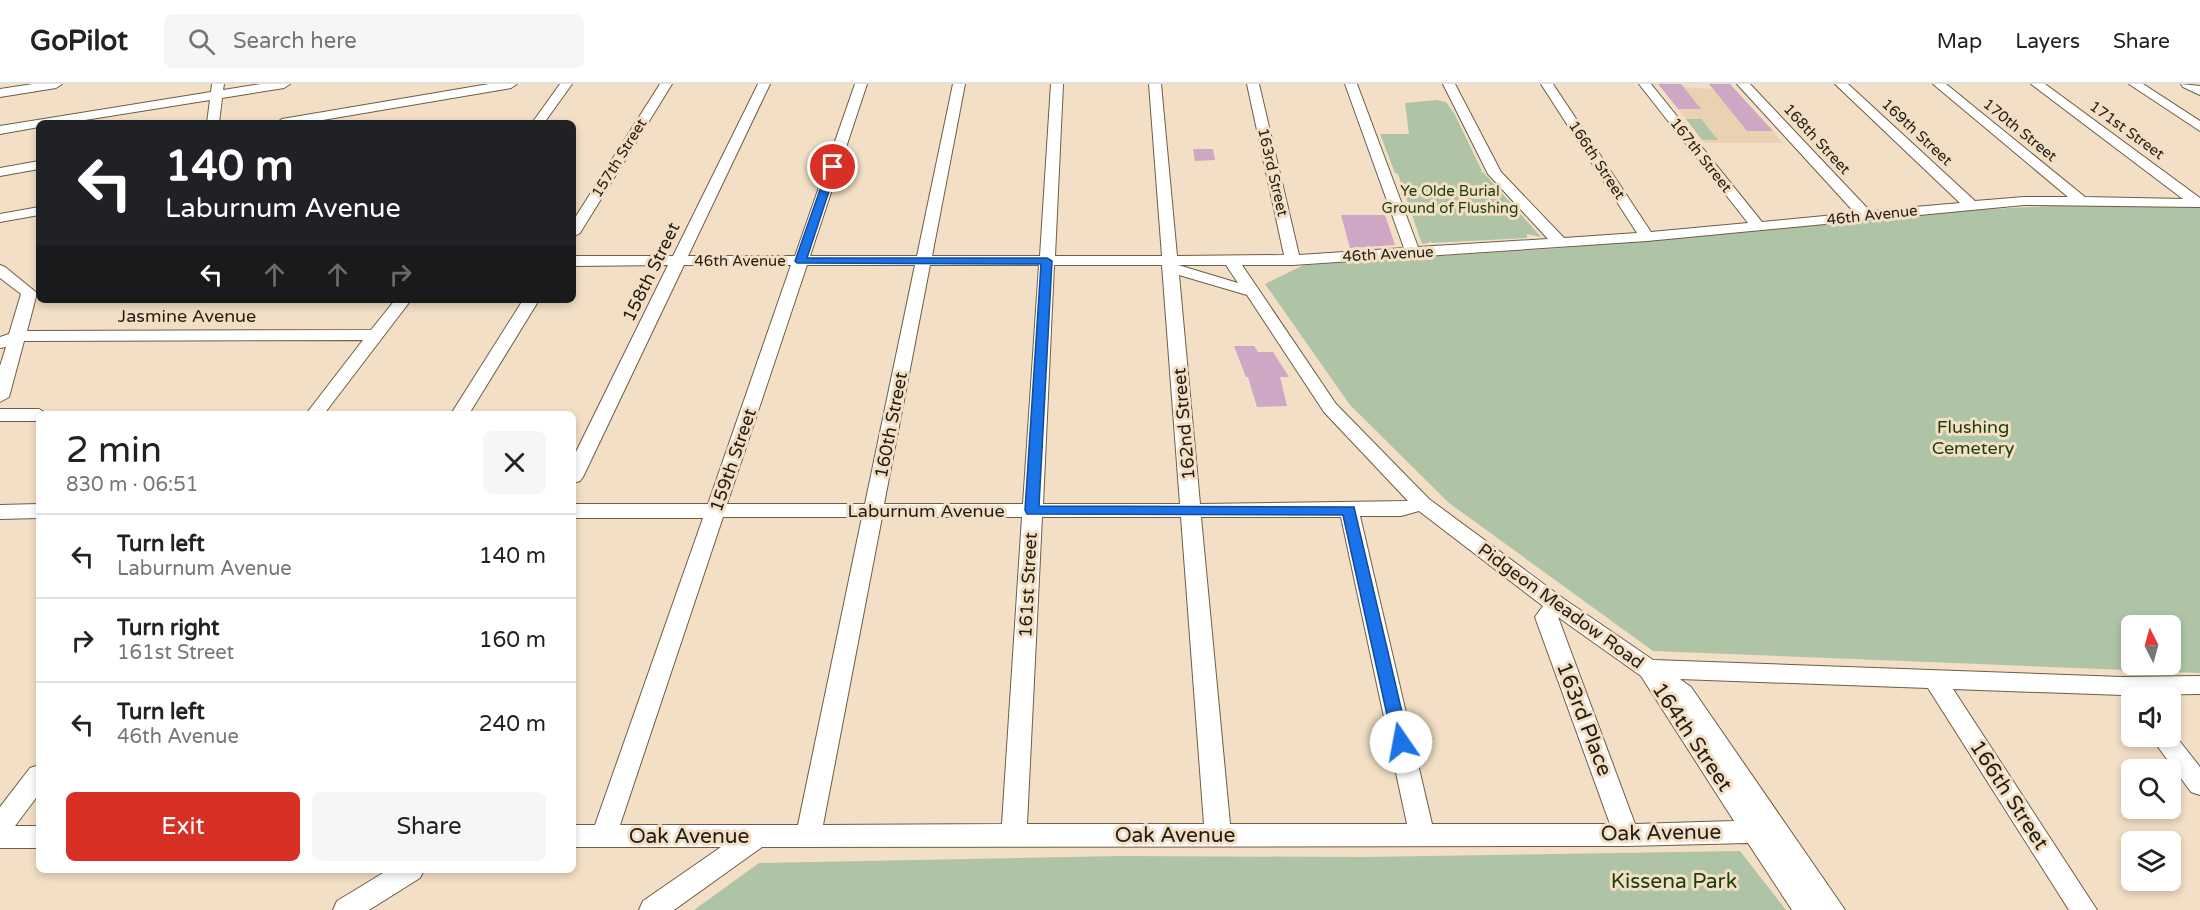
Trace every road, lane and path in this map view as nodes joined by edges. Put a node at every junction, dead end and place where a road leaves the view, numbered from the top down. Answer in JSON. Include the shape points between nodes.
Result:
{"nodes":[{"id":1,"x":56,"y":84,"type":"edge"},
{"id":2,"x":284,"y":84,"type":"edge"},
{"id":3,"x":511,"y":84,"type":"edge"},
{"id":4,"x":567,"y":84,"type":"edge"},
{"id":5,"x":666,"y":84,"type":"edge"},
{"id":6,"x":764,"y":84,"type":"edge"},
{"id":7,"x":861,"y":84,"type":"edge"},
{"id":8,"x":959,"y":84,"type":"edge"},
{"id":9,"x":1057,"y":84,"type":"edge"},
{"id":10,"x":1155,"y":84,"type":"edge"},
{"id":11,"x":1253,"y":84,"type":"edge"},
{"id":12,"x":1351,"y":84,"type":"edge"},
{"id":13,"x":1449,"y":84,"type":"edge"},
{"id":14,"x":1547,"y":84,"type":"edge"},
{"id":15,"x":1645,"y":84,"type":"edge"},
{"id":16,"x":1743,"y":84,"type":"edge"},
{"id":17,"x":1841,"y":84,"type":"edge"},
{"id":18,"x":1939,"y":84,"type":"edge"},
{"id":19,"x":2037,"y":84,"type":"edge"},
{"id":20,"x":2135,"y":84,"type":"edge"},
{"id":21,"x":2187,"y":84,"type":"edge"},
{"id":22,"x":217,"y":89,"type":"edge"},
{"id":23,"x":2200,"y":91,"type":"edge"},
{"id":24,"x":0,"y":93,"type":"edge"},
{"id":25,"x":56,"y":120,"type":"edge"},
{"id":26,"x":213,"y":120,"type":"edge"},
{"id":27,"x":300,"y":120,"type":"edge"},
{"id":28,"x":540,"y":120,"type":"edge"},
{"id":29,"x":36,"y":124,"type":"edge"},
{"id":30,"x":2200,"y":127,"type":"edge"},
{"id":31,"x":0,"y":130,"type":"edge"},
{"id":32,"x":36,"y":166,"type":"edge"},
{"id":33,"x":0,"y":172,"type":"edge"},
{"id":34,"x":2081,"y":201,"type":"junction"},
{"id":35,"x":2199,"y":203,"type":"edge"},
{"id":36,"x":1971,"y":205,"type":"junction"},
{"id":37,"x":36,"y":212,"type":"edge"},
{"id":38,"x":1866,"y":216,"type":"junction"},
{"id":39,"x":0,"y":218,"type":"edge"},
{"id":40,"x":1758,"y":226,"type":"junction"},
{"id":41,"x":576,"y":228,"type":"edge"},
{"id":42,"x":1647,"y":237,"type":"junction"},
{"id":43,"x":1560,"y":243,"type":"junction"},
{"id":44,"x":1413,"y":253,"type":"junction"},
{"id":45,"x":923,"y":260,"type":"junction"},
{"id":46,"x":1232,"y":260,"type":"junction"},
{"id":47,"x":1276,"y":260,"type":"junction"},
{"id":48,"x":1293,"y":260,"type":"junction"},
{"id":49,"x":576,"y":261,"type":"edge"},
{"id":50,"x":678,"y":261,"type":"junction"},
{"id":51,"x":801,"y":261,"type":"junction"},
{"id":52,"x":1047,"y":261,"type":"junction"},
{"id":53,"x":1170,"y":264,"type":"junction"},
{"id":54,"x":0,"y":270,"type":"edge"},
{"id":55,"x":20,"y":283,"type":"junction"},
{"id":56,"x":36,"y":283,"type":"edge"},
{"id":57,"x":0,"y":284,"type":"edge"},
{"id":58,"x":1251,"y":290,"type":"junction"},
{"id":59,"x":401,"y":303,"type":"edge"},
{"id":60,"x":529,"y":303,"type":"edge"},
{"id":61,"x":376,"y":335,"type":"junction"},
{"id":62,"x":19,"y":336,"type":"junction"},
{"id":63,"x":0,"y":343,"type":"edge"},
{"id":64,"x":0,"y":397,"type":"edge"},
{"id":65,"x":317,"y":411,"type":"edge"},
{"id":66,"x":462,"y":411,"type":"edge"},
{"id":67,"x":0,"y":415,"type":"edge"},
{"id":68,"x":36,"y":415,"type":"edge"},
{"id":69,"x":576,"y":471,"type":"edge"},
{"id":70,"x":1422,"y":504,"type":"junction"},
{"id":71,"x":873,"y":510,"type":"junction"},
{"id":72,"x":1032,"y":510,"type":"junction"},
{"id":73,"x":1191,"y":510,"type":"junction"},
{"id":74,"x":1349,"y":510,"type":"junction"},
{"id":75,"x":576,"y":511,"type":"edge"},
{"id":76,"x":715,"y":511,"type":"junction"},
{"id":77,"x":0,"y":512,"type":"edge"},
{"id":78,"x":36,"y":512,"type":"edge"},
{"id":79,"x":1556,"y":605,"type":"junction"},
{"id":80,"x":1647,"y":669,"type":"junction"},
{"id":81,"x":1934,"y":680,"type":"junction"},
{"id":82,"x":2200,"y":685,"type":"edge"},
{"id":83,"x":2179,"y":687,"type":"edge"},
{"id":84,"x":2121,"y":692,"type":"edge"},
{"id":85,"x":2171,"y":747,"type":"edge"},
{"id":86,"x":36,"y":779,"type":"edge"},
{"id":87,"x":2200,"y":785,"type":"edge"},
{"id":88,"x":0,"y":826,"type":"edge"},
{"id":89,"x":1766,"y":830,"type":"junction"},
{"id":90,"x":1014,"y":835,"type":"junction"},
{"id":91,"x":1218,"y":835,"type":"junction"},
{"id":92,"x":1422,"y":835,"type":"junction"},
{"id":93,"x":1627,"y":835,"type":"junction"},
{"id":94,"x":576,"y":836,"type":"edge"},
{"id":95,"x":604,"y":836,"type":"junction"},
{"id":96,"x":757,"y":836,"type":"junction"},
{"id":97,"x":808,"y":836,"type":"junction"},
{"id":98,"x":0,"y":837,"type":"edge"},
{"id":99,"x":36,"y":837,"type":"edge"},
{"id":100,"x":403,"y":873,"type":"edge"},
{"id":101,"x":380,"y":881,"type":"edge"},
{"id":102,"x":346,"y":910,"type":"edge"},
{"id":103,"x":652,"y":910,"type":"edge"},
{"id":104,"x":1807,"y":910,"type":"edge"},
{"id":105,"x":1832,"y":910,"type":"edge"},
{"id":106,"x":2084,"y":910,"type":"edge"}],
"edges":[{"from":1,"to":24,"type":"street"},
{"from":2,"to":22,"type":"street"},
{"from":3,"to":27,"type":"street"},
{"from":4,"to":28,"type":"street"},
{"from":5,"to":41,"type":"street","name":"157th Street"},
{"from":6,"to":50,"type":"street","name":"158th Street"},
{"from":7,"to":51,"type":"street","name":"159th Street"},
{"from":8,"to":45,"type":"street","name":"160th Street"},
{"from":9,"to":52,"type":"street","name":"161st Street"},
{"from":10,"to":53,"type":"street","name":"162nd Street"},
{"from":11,"to":48,"type":"street","name":"163rd Street"},
{"from":12,"to":44,"type":"street"},
{"from":13,"to":43,"type":"street","via":[[1495,174]]},
{"from":14,"to":42,"type":"street","name":"166th Street"},
{"from":15,"to":40,"type":"street","name":"167th Street"},
{"from":16,"to":38,"type":"street","name":"168th Street"},
{"from":17,"to":36,"type":"street","name":"169th Street"},
{"from":18,"to":34,"type":"street","name":"170th Street"},
{"from":19,"to":35,"type":"street","name":"171st Street"},
{"from":20,"to":30,"type":"street"},
{"from":21,"to":23,"type":"street"},
{"from":22,"to":25,"type":"street"},
{"from":22,"to":26,"type":"street"},
{"from":29,"to":31,"type":"street"},
{"from":32,"to":33,"type":"street"},
{"from":34,"to":35,"type":"street","name":"46th Avenue"},
{"from":34,"to":36,"type":"street","name":"46th Avenue"},
{"from":36,"to":38,"type":"street","name":"46th Avenue"},
{"from":37,"to":39,"type":"street"},
{"from":38,"to":40,"type":"street","name":"46th Avenue"},
{"from":40,"to":42,"type":"street","name":"46th Avenue"},
{"from":42,"to":43,"type":"street","name":"46th Avenue"},
{"from":43,"to":44,"type":"street","name":"46th Avenue"},
{"from":44,"to":48,"type":"street","name":"46th Avenue"},
{"from":45,"to":51,"type":"street","name":"46th Avenue"},
{"from":45,"to":52,"type":"street","name":"46th Avenue"},
{"from":45,"to":71,"type":"street","name":"160th Street"},
{"from":46,"to":47,"type":"street","name":"46th Avenue"},
{"from":46,"to":53,"type":"street","name":"46th Avenue"},
{"from":46,"to":58,"type":"street","name":"Pidgeon Meadow Road"},
{"from":47,"to":48,"type":"street","name":"46th Avenue"},
{"from":47,"to":58,"type":"street"},
{"from":49,"to":50,"type":"street","name":"46th Avenue"},
{"from":50,"to":51,"type":"street","name":"46th Avenue"},
{"from":50,"to":69,"type":"street","name":"158th Street"},
{"from":51,"to":76,"type":"street","name":"159th Street"},
{"from":52,"to":53,"type":"street","name":"46th Avenue"},
{"from":52,"to":72,"type":"street","name":"161st Street"},
{"from":53,"to":58,"type":"street"},
{"from":53,"to":73,"type":"street","name":"162nd Street"},
{"from":54,"to":55,"type":"street"},
{"from":55,"to":56,"type":"street"},
{"from":55,"to":57,"type":"street"},
{"from":55,"to":62,"type":"street","via":[[29,293]]},
{"from":58,"to":70,"type":"street","name":"Pidgeon Meadow Road","via":[[1330,408]]},
{"from":59,"to":61,"type":"street"},
{"from":60,"to":66,"type":"street"},
{"from":61,"to":62,"type":"street","name":"Jasmine Avenue"},
{"from":61,"to":65,"type":"street"},
{"from":62,"to":63,"type":"street","name":"Jasmine Avenue"},
{"from":62,"to":64,"type":"street"},
{"from":67,"to":68,"type":"street"},
{"from":70,"to":74,"type":"street","name":"Laburnum Avenue","via":[[1401,509]]},
{"from":70,"to":79,"type":"street","name":"Pidgeon Meadow Road"},
{"from":71,"to":72,"type":"street","name":"Laburnum Avenue"},
{"from":71,"to":76,"type":"street","name":"Laburnum Avenue"},
{"from":71,"to":97,"type":"street","name":"160th Street"},
{"from":72,"to":73,"type":"street","name":"Laburnum Avenue"},
{"from":72,"to":90,"type":"street","name":"161st Street"},
{"from":73,"to":74,"type":"street","name":"Laburnum Avenue"},
{"from":73,"to":91,"type":"street","name":"162nd Street"},
{"from":74,"to":92,"type":"street"},
{"from":75,"to":76,"type":"street","name":"Laburnum Avenue"},
{"from":76,"to":95,"type":"street","name":"159th Street"},
{"from":77,"to":78,"type":"street"},
{"from":79,"to":80,"type":"street","name":"Pidgeon Meadow Road"},
{"from":79,"to":93,"type":"street","name":"163rd Place","via":[[1546,617]]},
{"from":80,"to":81,"type":"street","name":"Pidgeon Meadow Road"},
{"from":80,"to":89,"type":"street","name":"164th Street"},
{"from":81,"to":84,"type":"street","name":"Pidgeon Meadow Road"},
{"from":81,"to":106,"type":"street","name":"166th Street"},
{"from":82,"to":83,"type":"street","name":"Pidgeon Meadow Road"},
{"from":85,"to":87,"type":"street"},
{"from":86,"to":88,"type":"street"},
{"from":89,"to":93,"type":"street","name":"Oak Avenue"},
{"from":89,"to":104,"type":"street","name":"164th Street"},
{"from":89,"to":105,"type":"street","name":"164th Street"},
{"from":90,"to":91,"type":"street","name":"Oak Avenue"},
{"from":90,"to":97,"type":"street","name":"Oak Avenue"},
{"from":91,"to":92,"type":"street","name":"Oak Avenue"},
{"from":92,"to":93,"type":"street","name":"Oak Avenue"},
{"from":94,"to":95,"type":"street","name":"Oak Avenue"},
{"from":95,"to":96,"type":"street","name":"Oak Avenue"},
{"from":96,"to":97,"type":"street","name":"Oak Avenue"},
{"from":96,"to":103,"type":"street"},
{"from":98,"to":99,"type":"street"},
{"from":100,"to":101,"type":"street"},
{"from":101,"to":102,"type":"street"}]}
